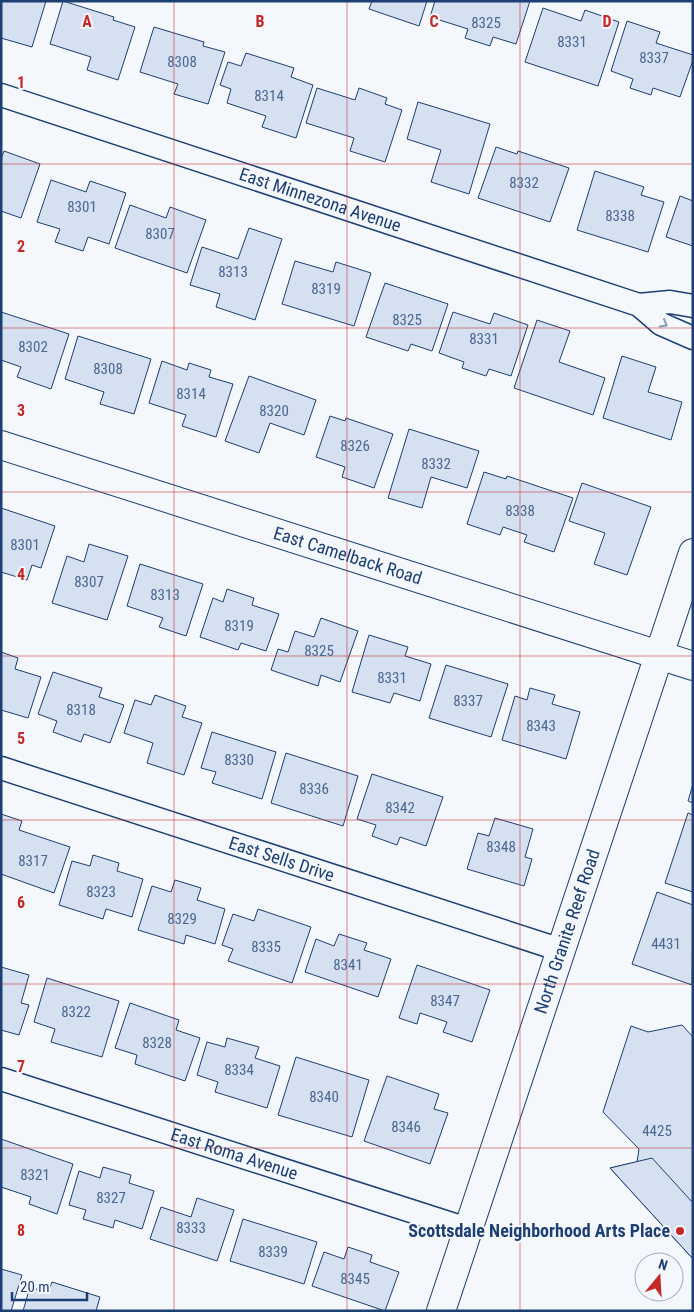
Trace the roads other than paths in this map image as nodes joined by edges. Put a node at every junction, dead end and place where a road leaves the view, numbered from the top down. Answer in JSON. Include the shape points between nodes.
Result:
{"nodes":[{"id":1,"x":1,"y":95,"type":"edge"},
{"id":2,"x":639,"y":305,"type":"junction"},
{"id":3,"x":693,"y":306,"type":"edge"},
{"id":4,"x":693,"y":338,"type":"edge"},
{"id":5,"x":1,"y":445,"type":"edge"},
{"id":6,"x":693,"y":553,"type":"edge"},
{"id":7,"x":659,"y":655,"type":"junction"},
{"id":8,"x":693,"y":666,"type":"edge"},
{"id":9,"x":1,"y":768,"type":"edge"},
{"id":10,"x":561,"y":950,"type":"junction"},
{"id":11,"x":1,"y":1078,"type":"edge"},
{"id":12,"x":467,"y":1229,"type":"junction"},
{"id":13,"x":441,"y":1311,"type":"edge"}],
"edges":[{"from":1,"to":2,"type":"street","name":"East Minnezona Avenue"},
{"from":2,"to":3,"type":"street","name":"East Minnezona Avenue","via":[[670,302]]},
{"from":2,"to":4,"type":"street","name":"East Minnezona Avenue","one_way":true,"via":[[661,324]]},
{"from":5,"to":7,"type":"street","name":"East Camelback Road"},
{"from":6,"to":7,"type":"street","name":"North Granite Reef Road"},
{"from":7,"to":8,"type":"street","name":"East Camelback Road"},
{"from":7,"to":10,"type":"street","name":"North Granite Reef Road"},
{"from":9,"to":10,"type":"street","name":"East Sells Drive"},
{"from":10,"to":12,"type":"street","name":"North Granite Reef Road"},
{"from":11,"to":12,"type":"street","name":"East Roma Avenue"},
{"from":12,"to":13,"type":"street","name":"North Granite Reef Road"}]}
